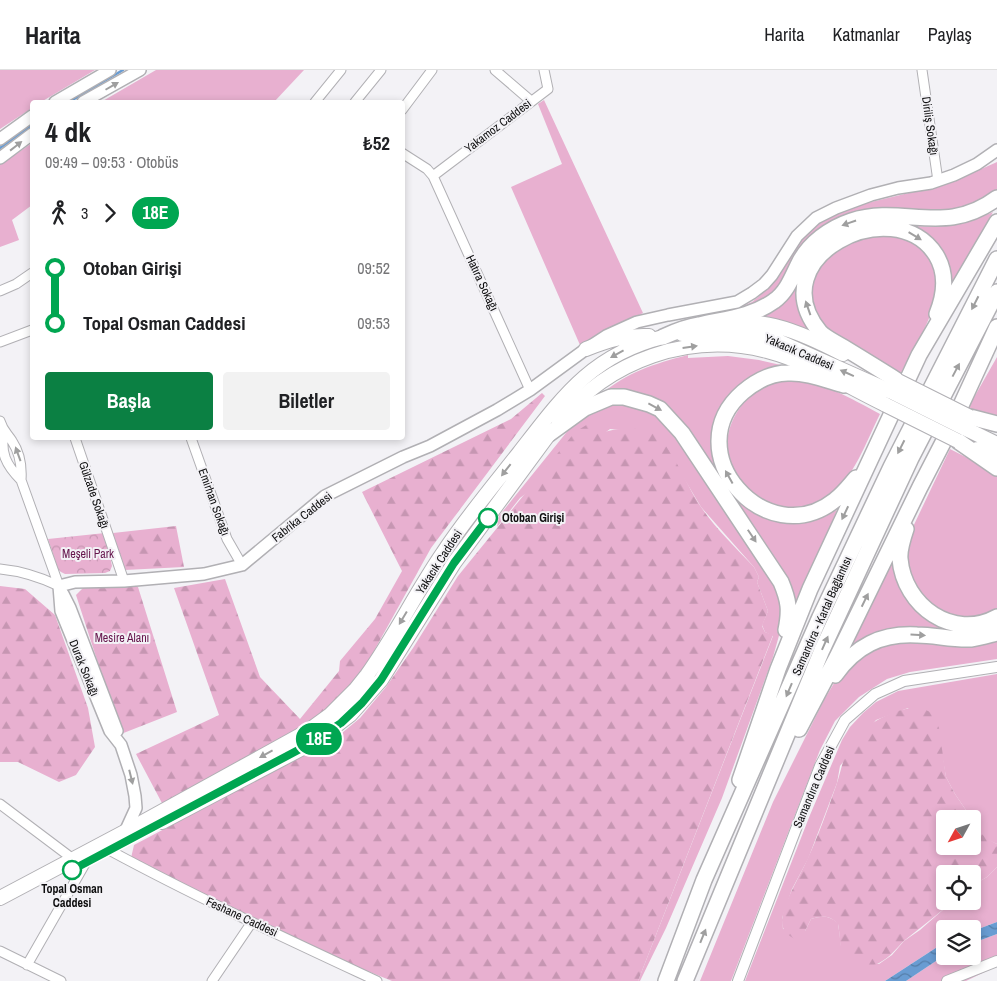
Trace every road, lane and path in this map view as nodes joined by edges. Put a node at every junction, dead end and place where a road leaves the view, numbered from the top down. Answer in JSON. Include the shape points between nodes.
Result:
{"nodes":[{"id":1,"x":110,"y":70,"type":"edge"},
{"id":2,"x":140,"y":70,"type":"edge"},
{"id":3,"x":341,"y":70,"type":"edge"},
{"id":4,"x":381,"y":70,"type":"edge"},
{"id":5,"x":432,"y":70,"type":"edge"},
{"id":6,"x":494,"y":70,"type":"edge"},
{"id":7,"x":544,"y":70,"type":"edge"},
{"id":8,"x":922,"y":70,"type":"edge"},
{"id":9,"x":58,"y":100,"type":"edge"},
{"id":10,"x":87,"y":100,"type":"edge"},
{"id":11,"x":317,"y":100,"type":"edge"},
{"id":12,"x":357,"y":100,"type":"edge"},
{"id":13,"x":531,"y":101,"type":"junction"},
{"id":14,"x":405,"y":106,"type":"edge"},
{"id":15,"x":30,"y":117,"type":"edge"},
{"id":16,"x":30,"y":136,"type":"edge"},
{"id":17,"x":0,"y":139,"type":"edge"},
{"id":18,"x":997,"y":150,"type":"edge"},
{"id":19,"x":405,"y":155,"type":"edge"},
{"id":20,"x":0,"y":158,"type":"edge"},
{"id":21,"x":433,"y":176,"type":"junction"},
{"id":22,"x":938,"y":182,"type":"junction"},
{"id":23,"x":997,"y":198,"type":"edge"},
{"id":24,"x":997,"y":222,"type":"edge"},
{"id":25,"x":997,"y":259,"type":"edge"},
{"id":26,"x":30,"y":274,"type":"edge"},
{"id":27,"x":0,"y":291,"type":"edge"},
{"id":28,"x":997,"y":292,"type":"edge"},
{"id":29,"x":722,"y":322,"type":"junction"},
{"id":30,"x":997,"y":327,"type":"edge"},
{"id":31,"x":30,"y":331,"type":"edge"},
{"id":32,"x":663,"y":337,"type":"junction"},
{"id":33,"x":997,"y":341,"type":"edge"},
{"id":34,"x":0,"y":342,"type":"edge"},
{"id":35,"x":586,"y":349,"type":"junction"},
{"id":36,"x":920,"y":355,"type":"junction"},
{"id":37,"x":972,"y":383,"type":"junction"},
{"id":38,"x":844,"y":385,"type":"junction"},
{"id":39,"x":530,"y":390,"type":"junction"},
{"id":40,"x":892,"y":393,"type":"junction"},
{"id":41,"x":0,"y":421,"type":"edge"},
{"id":42,"x":997,"y":424,"type":"edge"},
{"id":43,"x":964,"y":429,"type":"junction"},
{"id":44,"x":4,"y":432,"type":"junction"},
{"id":45,"x":997,"y":432,"type":"edge"},
{"id":46,"x":549,"y":434,"type":"junction"},
{"id":47,"x":76,"y":440,"type":"edge"},
{"id":48,"x":193,"y":440,"type":"edge"},
{"id":49,"x":997,"y":444,"type":"edge"},
{"id":50,"x":875,"y":450,"type":"junction"},
{"id":51,"x":997,"y":458,"type":"edge"},
{"id":52,"x":997,"y":468,"type":"edge"},
{"id":53,"x":21,"y":480,"type":"junction"},
{"id":54,"x":920,"y":487,"type":"junction"},
{"id":55,"x":242,"y":565,"type":"junction"},
{"id":56,"x":0,"y":569,"type":"edge"},
{"id":57,"x":124,"y":581,"type":"junction"},
{"id":58,"x":58,"y":586,"type":"junction"},
{"id":59,"x":997,"y":617,"type":"edge"},
{"id":60,"x":997,"y":633,"type":"edge"},
{"id":61,"x":997,"y":667,"type":"edge"},
{"id":62,"x":778,"y":669,"type":"junction"},
{"id":63,"x":803,"y":721,"type":"junction"},
{"id":64,"x":0,"y":804,"type":"edge"},
{"id":65,"x":125,"y":832,"type":"junction"},
{"id":66,"x":109,"y":850,"type":"junction"},
{"id":67,"x":80,"y":860,"type":"junction"},
{"id":68,"x":732,"y":866,"type":"junction"},
{"id":69,"x":704,"y":880,"type":"junction"},
{"id":70,"x":0,"y":898,"type":"edge"},
{"id":71,"x":0,"y":909,"type":"edge"},
{"id":72,"x":252,"y":922,"type":"junction"},
{"id":73,"x":1,"y":954,"type":"edge"},
{"id":74,"x":997,"y":961,"type":"edge"},
{"id":75,"x":27,"y":965,"type":"junction"},
{"id":76,"x":61,"y":981,"type":"edge"},
{"id":77,"x":212,"y":981,"type":"edge"},
{"id":78,"x":377,"y":981,"type":"edge"},
{"id":79,"x":666,"y":981,"type":"edge"},
{"id":80,"x":684,"y":981,"type":"edge"},
{"id":81,"x":738,"y":981,"type":"edge"},
{"id":82,"x":947,"y":981,"type":"edge"}],
"edges":[{"from":1,"to":9,"type":"main road"},
{"from":10,"to":2,"type":"main road","one_way":true},
{"from":3,"to":11,"type":"street"},
{"from":4,"to":12,"type":"street"},
{"from":5,"to":14,"type":"street"},
{"from":6,"to":13,"type":"street"},
{"from":7,"to":13,"type":"street","name":"Yakamoz Caddesi","via":[[548,89]]},
{"from":8,"to":22,"type":"street","name":"Diriliş Sokağı"},
{"from":13,"to":21,"type":"street","name":"Yakamoz Caddesi"},
{"from":15,"to":17,"type":"main road"},
{"from":20,"to":16,"type":"main road","one_way":true},
{"from":18,"to":22,"type":"main road","name":"Fabrika Caddesi","via":[[977,164]]},
{"from":19,"to":21,"type":"street"},
{"from":21,"to":39,"type":"street","name":"Hatıra Sokağı"},
{"from":22,"to":35,"type":"main road","name":"Fabrika Caddesi","via":[[871,195],[816,218],[796,236],[764,284],[737,302],[637,322]]},
{"from":23,"to":29,"type":"highway","one_way":true,"via":[[976,211],[951,218],[877,216],[834,228],[808,250],[777,300],[755,312]]},
{"from":24,"to":36,"type":"highway"},
{"from":25,"to":69,"type":"highway","name":"Samandıra - Kartal Bağlantısı","one_way":true,"via":[[891,467],[820,617]]},
{"from":26,"to":27,"type":"street"},
{"from":68,"to":28,"type":"highway","name":"Samandıra - Kartal Bağlantısı","one_way":true,"via":[[822,650],[880,524]]},
{"from":29,"to":32,"type":"highway","via":[[699,325]]},
{"from":29,"to":40,"type":"main road","via":[[750,322],[805,336]]},
{"from":30,"to":37,"type":"highway"},
{"from":31,"to":34,"type":"street"},
{"from":32,"to":35,"type":"main road","via":[[614,338]]},
{"from":40,"to":32,"type":"main road","name":"Yakacık Caddesi","one_way":true,"via":[[770,338],[713,332]]},
{"from":32,"to":65,"type":"main road","name":"Yakacık Caddesi","one_way":true,"via":[[635,345],[607,359],[562,398],[443,553],[356,690],[330,714],[308,730]]},
{"from":33,"to":37,"type":"highway"},
{"from":35,"to":39,"type":"main road","name":"Fabrika Caddesi"},
{"from":40,"to":36,"type":"highway","one_way":true,"via":[[822,334],[812,320],[804,285],[816,258],[838,241],[871,229],[907,231],[931,248],[942,265],[944,284],[942,302]]},
{"from":36,"to":50,"type":"highway"},
{"from":37,"to":54,"type":"highway"},
{"from":38,"to":40,"type":"main road","name":"Yakacık Caddesi"},
{"from":46,"to":38,"type":"main road","name":"Yakacık Caddesi","one_way":true,"via":[[580,399],[610,375],[634,362],[668,351],[713,345],[767,351]]},
{"from":50,"to":38,"type":"highway","one_way":true,"via":[[846,489],[835,500],[813,512],[787,515],[758,507],[741,494],[726,473],[719,436],[736,398],[746,389],[769,376],[789,372]]},
{"from":39,"to":55,"type":"main road","name":"Fabrika Caddesi","via":[[430,446],[325,496]]},
{"from":40,"to":43,"type":"main road","bridge":true},
{"from":40,"to":43,"type":"main road","bridge":true},
{"from":41,"to":44,"type":"street","name":"Durak Sokağı"},
{"from":42,"to":43,"type":"highway"},
{"from":43,"to":45,"type":"main road"},
{"from":43,"to":49,"type":"main road"},
{"from":43,"to":51,"type":"main road"},
{"from":43,"to":52,"type":"highway"},
{"from":53,"to":44,"type":"street","name":"Durak Sokağı","one_way":true,"via":[[19,454]]},
{"from":44,"to":53,"type":"street","name":"Durak Sokağı","via":[[1,444],[6,462]]},
{"from":46,"to":62,"type":"highway","one_way":true,"via":[[585,408],[612,398],[624,397],[649,404],[672,420],[781,582],[790,612]]},
{"from":46,"to":66,"type":"main road","name":"Yakacık Caddesi","via":[[454,563],[381,680],[350,715],[309,744]]},
{"from":47,"to":57,"type":"street","name":"Gülzade Sokağı"},
{"from":48,"to":55,"type":"street","name":"Emirhan Sokağı","via":[[227,539]]},
{"from":50,"to":62,"type":"highway","one_way":true,"via":[[810,589]]},
{"from":53,"to":58,"type":"street","name":"Durak Sokağı"},
{"from":54,"to":59,"type":"highway","via":[[903,536],[900,558],[913,598],[921,607],[951,623],[979,623]]},
{"from":63,"to":54,"type":"highway","one_way":true},
{"from":55,"to":57,"type":"main road","name":"Fabrika Caddesi","via":[[204,574]]},
{"from":56,"to":58,"type":"street","via":[[14,570]]},
{"from":57,"to":58,"type":"main road","name":"Fabrika Caddesi","via":[[75,582]]},
{"from":58,"to":65,"type":"main road","name":"Durak Sokağı","one_way":true,"via":[[70,608],[111,714],[131,775],[136,808]]},
{"from":63,"to":60,"type":"highway","one_way":true,"via":[[844,663],[862,646],[889,636],[972,639]]},
{"from":61,"to":81,"type":"street","name":"Samandıra Caddesi","via":[[904,681],[875,694],[845,720],[820,766]]},
{"from":62,"to":69,"type":"highway"},
{"from":63,"to":68,"type":"highway"},
{"from":64,"to":67,"type":"street"},
{"from":65,"to":67,"type":"main road","name":"Yakacık Caddesi"},
{"from":66,"to":67,"type":"main road","name":"Yakacık Caddesi"},
{"from":66,"to":72,"type":"street","name":"Feshane Caddesi"},
{"from":67,"to":70,"type":"main road","name":"Yakacık Caddesi"},
{"from":67,"to":71,"type":"main road","name":"Yakacık Caddesi"},
{"from":67,"to":75,"type":"street"},
{"from":80,"to":68,"type":"highway","name":"Samandıra - Kartal Bağlantısı","one_way":true},
{"from":69,"to":79,"type":"highway","name":"Samandıra - Kartal Bağlantısı"},
{"from":72,"to":77,"type":"street"},
{"from":72,"to":78,"type":"street","name":"Feshane Caddesi"},
{"from":73,"to":75,"type":"street"},
{"from":74,"to":82,"type":"street"},
{"from":75,"to":76,"type":"street"}]}
